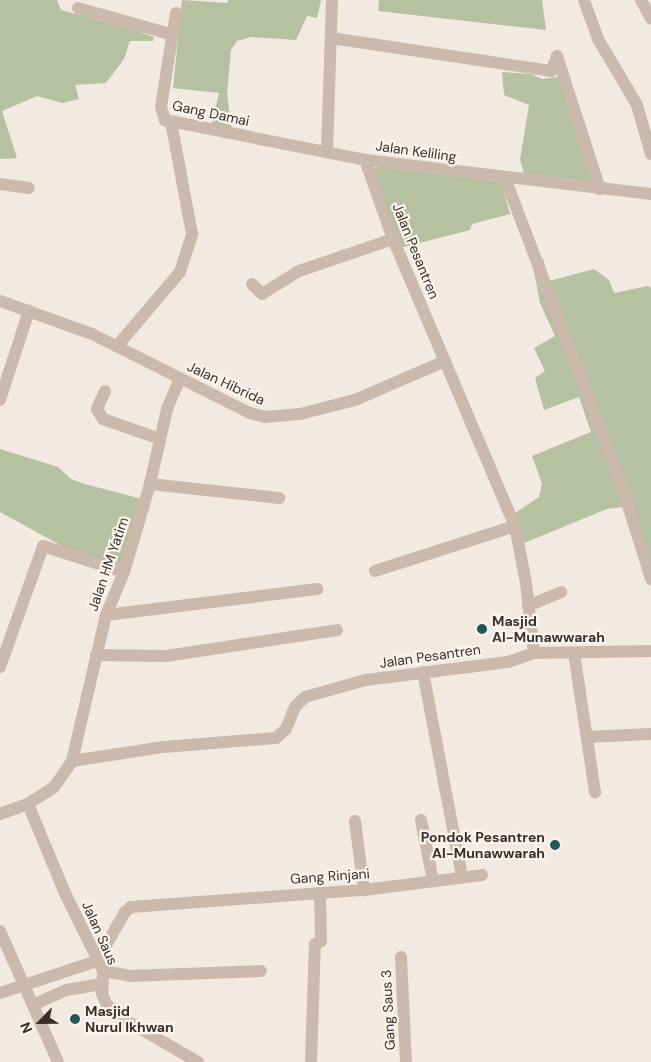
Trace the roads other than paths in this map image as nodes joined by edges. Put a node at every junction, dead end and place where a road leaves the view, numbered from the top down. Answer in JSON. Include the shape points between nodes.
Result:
{"nodes":[{"id":1,"x":332,"y":0,"type":"edge"},
{"id":2,"x":584,"y":0,"type":"edge"},
{"id":3,"x":641,"y":0,"type":"edge"},
{"id":4,"x":78,"y":8,"type":"dead end"},
{"id":5,"x":176,"y":13,"type":"dead end"},
{"id":6,"x":651,"y":20,"type":"edge"},
{"id":7,"x":170,"y":34,"type":"junction"},
{"id":8,"x":331,"y":38,"type":"junction"},
{"id":9,"x":171,"y":122,"type":"junction"},
{"id":10,"x":327,"y":151,"type":"junction"},
{"id":11,"x":651,"y":154,"type":"edge"},
{"id":12,"x":365,"y":160,"type":"junction"},
{"id":13,"x":505,"y":178,"type":"junction"},
{"id":14,"x":0,"y":184,"type":"edge"},
{"id":15,"x":29,"y":188,"type":"dead end"},
{"id":16,"x":600,"y":189,"type":"junction"},
{"id":17,"x":651,"y":194,"type":"edge"},
{"id":18,"x":393,"y":239,"type":"junction"},
{"id":19,"x":252,"y":284,"type":"dead end"},
{"id":20,"x":0,"y":301,"type":"edge"},
{"id":21,"x":29,"y":311,"type":"junction"},
{"id":22,"x":118,"y":345,"type":"junction"},
{"id":23,"x":445,"y":361,"type":"junction"},
{"id":24,"x":180,"y":379,"type":"junction"},
{"id":25,"x":105,"y":391,"type":"dead end"},
{"id":26,"x":0,"y":400,"type":"edge"},
{"id":27,"x":160,"y":439,"type":"junction"},
{"id":28,"x":150,"y":484,"type":"junction"},
{"id":29,"x":279,"y":498,"type":"dead end"},
{"id":30,"x":515,"y":526,"type":"junction"},
{"id":31,"x":375,"y":571,"type":"dead end"},
{"id":32,"x":124,"y":572,"type":"junction"},
{"id":33,"x":651,"y":579,"type":"edge"},
{"id":34,"x":317,"y":589,"type":"dead end"},
{"id":35,"x":561,"y":592,"type":"dead end"},
{"id":36,"x":528,"y":606,"type":"junction"},
{"id":37,"x":106,"y":615,"type":"junction"},
{"id":38,"x":337,"y":630,"type":"dead end"},
{"id":39,"x":651,"y":651,"type":"edge"},
{"id":40,"x":574,"y":652,"type":"junction"},
{"id":41,"x":534,"y":653,"type":"junction"},
{"id":42,"x":96,"y":655,"type":"junction"},
{"id":43,"x":0,"y":667,"type":"edge"},
{"id":44,"x":423,"y":672,"type":"junction"},
{"id":45,"x":651,"y":734,"type":"edge"},
{"id":46,"x":587,"y":737,"type":"junction"},
{"id":47,"x":72,"y":761,"type":"junction"},
{"id":48,"x":594,"y":792,"type":"dead end"},
{"id":49,"x":28,"y":804,"type":"junction"},
{"id":50,"x":0,"y":814,"type":"edge"},
{"id":51,"x":421,"y":820,"type":"dead end"},
{"id":52,"x":355,"y":822,"type":"dead end"},
{"id":53,"x":482,"y":875,"type":"dead end"},
{"id":54,"x":462,"y":877,"type":"junction"},
{"id":55,"x":432,"y":881,"type":"junction"},
{"id":56,"x":364,"y":890,"type":"junction"},
{"id":57,"x":320,"y":892,"type":"junction"},
{"id":58,"x":0,"y":930,"type":"edge"},
{"id":59,"x":401,"y":957,"type":"dead end"},
{"id":60,"x":100,"y":966,"type":"junction"},
{"id":61,"x":261,"y":971,"type":"dead end"},
{"id":62,"x":24,"y":983,"type":"junction"},
{"id":63,"x":102,"y":984,"type":"junction"},
{"id":64,"x":0,"y":993,"type":"edge"},
{"id":65,"x":35,"y":1004,"type":"junction"},
{"id":66,"x":58,"y":1062,"type":"edge"},
{"id":67,"x":198,"y":1062,"type":"edge"},
{"id":68,"x":311,"y":1062,"type":"edge"},
{"id":69,"x":406,"y":1062,"type":"edge"}],
"edges":[{"from":1,"to":8,"type":"street"},
{"from":2,"to":11,"type":"street","via":[[598,39],[637,105]]},
{"from":3,"to":6,"type":"street"},
{"from":4,"to":7,"type":"street"},
{"from":5,"to":7,"type":"street","name":"Gang Damai"},
{"from":7,"to":9,"type":"street","name":"Gang Damai","via":[[161,111],[165,120]]},
{"from":8,"to":10,"type":"street"},
{"from":8,"to":16,"type":"street","via":[[551,71],[558,56]]},
{"from":9,"to":10,"type":"street","name":"Gang Damai"},
{"from":9,"to":22,"type":"street","via":[[192,234],[180,272]]},
{"from":10,"to":12,"type":"street","name":"Jalan Keliling"},
{"from":12,"to":13,"type":"street","name":"Jalan Keliling"},
{"from":12,"to":18,"type":"street","name":"Jalan Pesantren"},
{"from":13,"to":16,"type":"street","name":"Jalan Keliling"},
{"from":13,"to":33,"type":"street","via":[[621,483]]},
{"from":14,"to":15,"type":"street"},
{"from":16,"to":17,"type":"street","name":"Jalan Keliling"},
{"from":18,"to":19,"type":"street","via":[[299,271],[262,294]]},
{"from":18,"to":23,"type":"street","name":"Jalan Pesantren"},
{"from":20,"to":21,"type":"street","name":"Jalan Hibrida"},
{"from":21,"to":22,"type":"street","name":"Jalan Hibrida"},
{"from":21,"to":26,"type":"street"},
{"from":22,"to":24,"type":"street","name":"Jalan Hibrida"},
{"from":23,"to":24,"type":"street","name":"Jalan Hibrida","via":[[355,400],[282,418],[250,413]]},
{"from":23,"to":30,"type":"street","name":"Jalan Pesantren"},
{"from":24,"to":27,"type":"street","name":"Jalan HM Yatim","via":[[167,409]]},
{"from":25,"to":27,"type":"street","via":[[97,409],[103,419]]},
{"from":27,"to":28,"type":"street","name":"Jalan HM Yatim"},
{"from":28,"to":29,"type":"street"},
{"from":28,"to":32,"type":"street","name":"Jalan HM Yatim"},
{"from":30,"to":31,"type":"street"},
{"from":30,"to":36,"type":"street","name":"Jalan Pesantren"},
{"from":32,"to":37,"type":"street","name":"Jalan HM Yatim"},
{"from":32,"to":43,"type":"street","via":[[43,546]]},
{"from":34,"to":37,"type":"street"},
{"from":35,"to":36,"type":"street"},
{"from":36,"to":41,"type":"street","name":"Jalan Pesantren"},
{"from":37,"to":42,"type":"street","name":"Jalan HM Yatim"},
{"from":38,"to":42,"type":"street","via":[[166,656]]},
{"from":39,"to":40,"type":"street"},
{"from":40,"to":41,"type":"street"},
{"from":40,"to":46,"type":"street"},
{"from":41,"to":44,"type":"street","name":"Jalan Pesantren","via":[[508,662]]},
{"from":42,"to":47,"type":"street","name":"Jalan HM Yatim"},
{"from":44,"to":47,"type":"street","name":"Jalan Pesantren","via":[[366,680],[305,698],[295,707],[286,729],[276,738],[164,747]]},
{"from":44,"to":54,"type":"street"},
{"from":45,"to":46,"type":"street"},
{"from":46,"to":48,"type":"street"},
{"from":47,"to":49,"type":"street","via":[[54,787]]},
{"from":49,"to":50,"type":"street"},
{"from":49,"to":60,"type":"street","name":"Jalan Saus"},
{"from":51,"to":55,"type":"street"},
{"from":52,"to":56,"type":"street"},
{"from":53,"to":54,"type":"street","name":"Gang Rinjani"},
{"from":54,"to":55,"type":"street","name":"Gang Rinjani"},
{"from":55,"to":56,"type":"street","name":"Gang Rinjani"},
{"from":56,"to":57,"type":"street","name":"Gang Rinjani"},
{"from":57,"to":60,"type":"street","name":"Gang Rinjani","via":[[131,907],[125,912]]},
{"from":57,"to":68,"type":"street","via":[[321,941],[315,944]]},
{"from":58,"to":62,"type":"street"},
{"from":59,"to":69,"type":"street","name":"Gang Saus 3"},
{"from":60,"to":61,"type":"street","via":[[130,976]]},
{"from":60,"to":62,"type":"street"},
{"from":60,"to":63,"type":"street","name":"Jalan Saus"},
{"from":62,"to":64,"type":"street"},
{"from":62,"to":65,"type":"street"},
{"from":63,"to":65,"type":"street","via":[[68,990]]},
{"from":63,"to":67,"type":"street","name":"Jalan Saus","via":[[102,994],[113,1011]]},
{"from":65,"to":66,"type":"street"}]}
